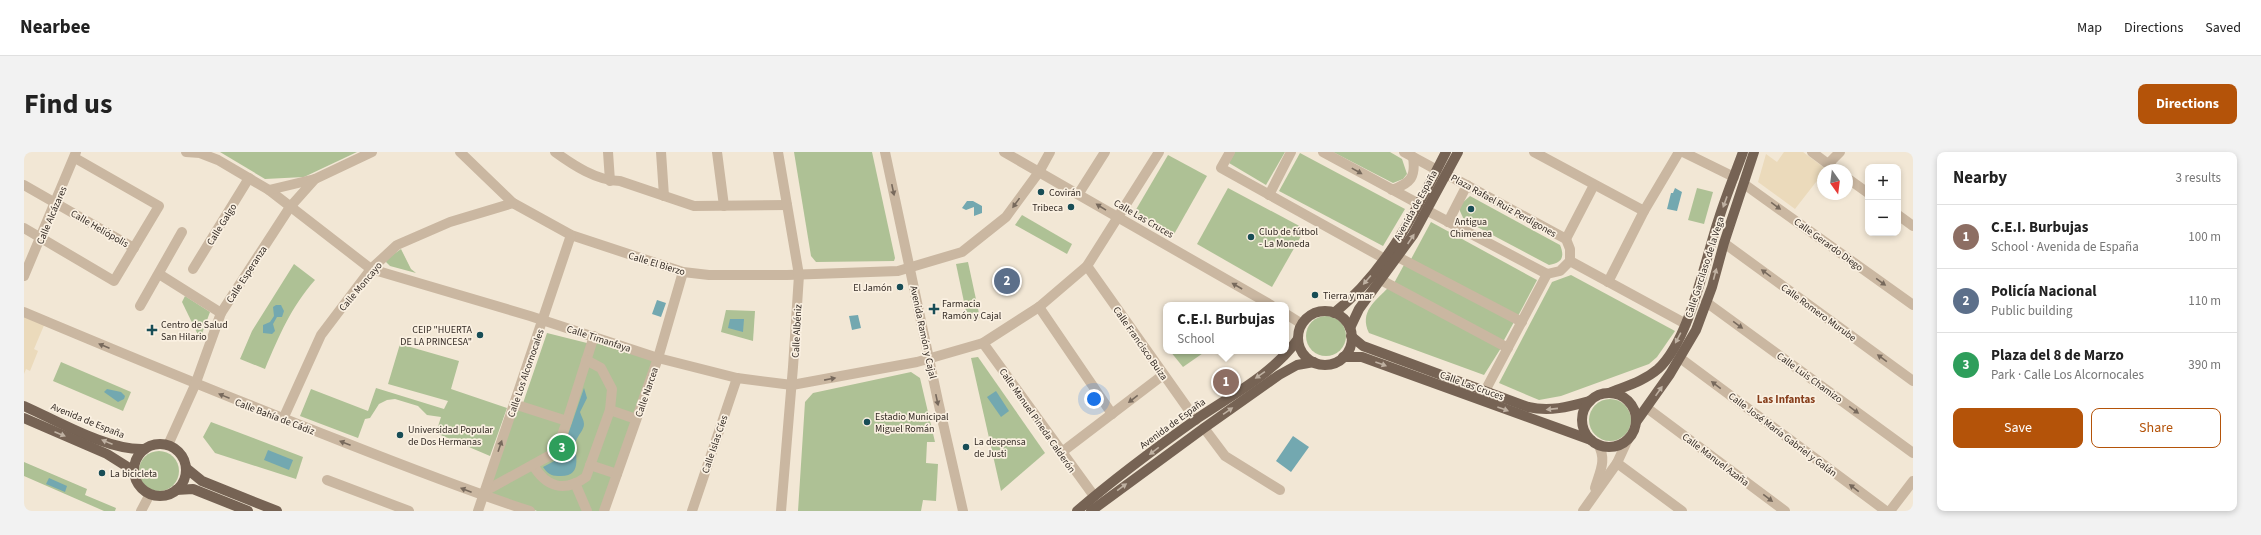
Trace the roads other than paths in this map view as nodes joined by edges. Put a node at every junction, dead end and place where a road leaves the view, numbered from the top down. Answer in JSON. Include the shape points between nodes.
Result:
{"nodes":[{"id":1,"x":186,"y":152,"type":"edge"},
{"id":2,"x":372,"y":152,"type":"edge"},
{"id":3,"x":460,"y":152,"type":"edge"},
{"id":4,"x":555,"y":152,"type":"edge"},
{"id":5,"x":608,"y":152,"type":"edge"},
{"id":6,"x":661,"y":152,"type":"edge"},
{"id":7,"x":717,"y":152,"type":"edge"},
{"id":8,"x":778,"y":152,"type":"edge"},
{"id":9,"x":885,"y":152,"type":"edge"},
{"id":10,"x":1004,"y":152,"type":"edge"},
{"id":11,"x":1050,"y":152,"type":"edge"},
{"id":12,"x":1105,"y":152,"type":"edge"},
{"id":13,"x":1159,"y":152,"type":"edge"},
{"id":14,"x":1230,"y":152,"type":"edge"},
{"id":15,"x":1291,"y":152,"type":"edge"},
{"id":16,"x":1323,"y":152,"type":"edge"},
{"id":17,"x":1446,"y":152,"type":"edge"},
{"id":18,"x":1458,"y":152,"type":"edge"},
{"id":19,"x":1534,"y":152,"type":"edge"},
{"id":20,"x":1679,"y":152,"type":"edge"},
{"id":21,"x":1683,"y":152,"type":"edge"},
{"id":22,"x":1743,"y":152,"type":"edge"},
{"id":23,"x":1754,"y":152,"type":"edge"},
{"id":24,"x":1812,"y":152,"type":"edge"},
{"id":25,"x":1840,"y":152,"type":"edge"},
{"id":26,"x":1408,"y":154,"type":"edge"},
{"id":27,"x":76,"y":155,"type":"edge"},
{"id":28,"x":1828,"y":164,"type":"edge"},
{"id":29,"x":1834,"y":164,"type":"edge"},
{"id":30,"x":1039,"y":172,"type":"junction"},
{"id":31,"x":1442,"y":172,"type":"junction"},
{"id":32,"x":1734,"y":177,"type":"junction"},
{"id":33,"x":249,"y":178,"type":"junction"},
{"id":34,"x":315,"y":179,"type":"junction"},
{"id":35,"x":610,"y":181,"type":"junction"},
{"id":36,"x":1853,"y":182,"type":"edge"},
{"id":37,"x":1744,"y":184,"type":"junction"},
{"id":38,"x":24,"y":185,"type":"edge"},
{"id":39,"x":1467,"y":185,"type":"junction"},
{"id":40,"x":1594,"y":185,"type":"junction"},
{"id":41,"x":269,"y":190,"type":"junction"},
{"id":42,"x":1392,"y":190,"type":"junction"},
{"id":43,"x":1865,"y":191,"type":"edge"},
{"id":44,"x":1079,"y":194,"type":"junction"},
{"id":45,"x":1269,"y":195,"type":"junction"},
{"id":46,"x":664,"y":196,"type":"junction"},
{"id":47,"x":56,"y":202,"type":"junction"},
{"id":48,"x":514,"y":203,"type":"junction"},
{"id":49,"x":1419,"y":204,"type":"junction"},
{"id":50,"x":787,"y":205,"type":"junction"},
{"id":51,"x":724,"y":206,"type":"junction"},
{"id":52,"x":290,"y":207,"type":"junction"},
{"id":53,"x":1428,"y":211,"type":"junction"},
{"id":54,"x":1644,"y":211,"type":"junction"},
{"id":55,"x":1117,"y":216,"type":"junction"},
{"id":56,"x":1901,"y":217,"type":"edge"},
{"id":57,"x":1448,"y":222,"type":"junction"},
{"id":58,"x":1913,"y":226,"type":"edge"},
{"id":59,"x":24,"y":228,"type":"edge"},
{"id":60,"x":182,"y":232,"type":"dead end"},
{"id":61,"x":571,"y":235,"type":"junction"},
{"id":62,"x":41,"y":238,"type":"junction"},
{"id":63,"x":1566,"y":239,"type":"junction"},
{"id":64,"x":1724,"y":243,"type":"junction"},
{"id":65,"x":134,"y":248,"type":"junction"},
{"id":66,"x":1398,"y":257,"type":"junction"},
{"id":67,"x":1385,"y":259,"type":"junction"},
{"id":68,"x":1570,"y":261,"type":"junction"},
{"id":69,"x":1087,"y":266,"type":"junction"},
{"id":70,"x":193,"y":269,"type":"dead end"},
{"id":71,"x":371,"y":269,"type":"junction"},
{"id":72,"x":910,"y":269,"type":"junction"},
{"id":73,"x":683,"y":272,"type":"junction"},
{"id":74,"x":159,"y":274,"type":"junction"},
{"id":75,"x":1547,"y":274,"type":"junction"},
{"id":76,"x":24,"y":276,"type":"edge"},
{"id":77,"x":799,"y":276,"type":"junction"},
{"id":78,"x":1381,"y":280,"type":"junction"},
{"id":79,"x":1608,"y":282,"type":"junction"},
{"id":80,"x":1266,"y":302,"type":"edge"},
{"id":81,"x":1706,"y":302,"type":"junction"},
{"id":82,"x":1913,"y":305,"type":"edge"},
{"id":83,"x":140,"y":306,"type":"dead end"},
{"id":84,"x":1039,"y":307,"type":"junction"},
{"id":85,"x":24,"y":312,"type":"edge"},
{"id":86,"x":221,"y":313,"type":"junction"},
{"id":87,"x":1334,"y":313,"type":"junction"},
{"id":88,"x":1289,"y":316,"type":"edge"},
{"id":89,"x":543,"y":320,"type":"junction"},
{"id":90,"x":1522,"y":322,"type":"junction"},
{"id":91,"x":1302,"y":324,"type":"junction"},
{"id":92,"x":1686,"y":324,"type":"junction"},
{"id":93,"x":1351,"y":332,"type":"junction"},
{"id":94,"x":594,"y":336,"type":"junction"},
{"id":95,"x":1298,"y":339,"type":"junction"},
{"id":96,"x":983,"y":343,"type":"junction"},
{"id":97,"x":1508,"y":348,"type":"junction"},
{"id":98,"x":1289,"y":352,"type":"edge"},
{"id":99,"x":1287,"y":354,"type":"edge"},
{"id":100,"x":1343,"y":357,"type":"junction"},
{"id":101,"x":658,"y":358,"type":"junction"},
{"id":102,"x":1680,"y":358,"type":"junction"},
{"id":103,"x":930,"y":359,"type":"junction"},
{"id":104,"x":586,"y":360,"type":"junction"},
{"id":105,"x":1314,"y":362,"type":"junction"},
{"id":106,"x":1163,"y":375,"type":"junction"},
{"id":107,"x":737,"y":378,"type":"junction"},
{"id":108,"x":1913,"y":381,"type":"edge"},
{"id":109,"x":195,"y":385,"type":"junction"},
{"id":110,"x":792,"y":385,"type":"junction"},
{"id":111,"x":1485,"y":391,"type":"junction"},
{"id":112,"x":1609,"y":393,"type":"junction"},
{"id":113,"x":1590,"y":401,"type":"junction"},
{"id":114,"x":514,"y":404,"type":"junction"},
{"id":115,"x":24,"y":406,"type":"edge"},
{"id":116,"x":1647,"y":408,"type":"junction"},
{"id":117,"x":610,"y":410,"type":"junction"},
{"id":118,"x":1112,"y":414,"type":"junction"},
{"id":119,"x":24,"y":418,"type":"edge"},
{"id":120,"x":283,"y":419,"type":"junction"},
{"id":121,"x":636,"y":419,"type":"junction"},
{"id":122,"x":1196,"y":420,"type":"junction"},
{"id":123,"x":567,"y":421,"type":"junction"},
{"id":124,"x":1636,"y":422,"type":"junction"},
{"id":125,"x":1204,"y":428,"type":"junction"},
{"id":126,"x":1628,"y":439,"type":"junction"},
{"id":127,"x":1594,"y":442,"type":"junction"},
{"id":128,"x":168,"y":445,"type":"junction"},
{"id":129,"x":145,"y":449,"type":"junction"},
{"id":130,"x":1062,"y":452,"type":"junction"},
{"id":131,"x":1913,"y":453,"type":"edge"},
{"id":132,"x":1617,"y":463,"type":"junction"},
{"id":133,"x":533,"y":465,"type":"junction"},
{"id":134,"x":590,"y":465,"type":"junction"},
{"id":135,"x":186,"y":468,"type":"junction"},
{"id":136,"x":134,"y":471,"type":"junction"},
{"id":137,"x":617,"y":474,"type":"junction"},
{"id":138,"x":327,"y":480,"type":"dead end"},
{"id":139,"x":575,"y":483,"type":"junction"},
{"id":140,"x":1912,"y":483,"type":"edge"},
{"id":141,"x":176,"y":490,"type":"junction"},
{"id":142,"x":1280,"y":490,"type":"dead end"},
{"id":143,"x":150,"y":494,"type":"junction"},
{"id":144,"x":484,"y":494,"type":"junction"},
{"id":145,"x":1094,"y":496,"type":"junction"},
{"id":146,"x":1592,"y":498,"type":"junction"},
{"id":147,"x":141,"y":511,"type":"edge"},
{"id":148,"x":248,"y":511,"type":"edge"},
{"id":149,"x":277,"y":511,"type":"edge"},
{"id":150,"x":409,"y":511,"type":"edge"},
{"id":151,"x":478,"y":511,"type":"edge"},
{"id":152,"x":530,"y":511,"type":"edge"},
{"id":153,"x":587,"y":511,"type":"edge"},
{"id":154,"x":604,"y":511,"type":"edge"},
{"id":155,"x":692,"y":511,"type":"edge"},
{"id":156,"x":781,"y":511,"type":"edge"},
{"id":157,"x":963,"y":511,"type":"edge"},
{"id":158,"x":1077,"y":511,"type":"edge"},
{"id":159,"x":1091,"y":511,"type":"edge"},
{"id":160,"x":1583,"y":511,"type":"edge"},
{"id":161,"x":1682,"y":511,"type":"edge"},
{"id":162,"x":1785,"y":511,"type":"edge"},
{"id":163,"x":1886,"y":511,"type":"edge"},
{"id":164,"x":1890,"y":511,"type":"edge"}],
"edges":[{"from":1,"to":33,"type":"street","name":"Calle Timanfaya","via":[[200,153],[218,160]]},
{"from":2,"to":34,"type":"street","name":"Calle Esperanza"},
{"from":3,"to":48,"type":"street","name":"Calle El Bierzo"},
{"from":4,"to":35,"type":"street","via":[[592,174]]},
{"from":5,"to":35,"type":"street"},
{"from":6,"to":46,"type":"street"},
{"from":7,"to":51,"type":"street"},
{"from":8,"to":50,"type":"street","name":"Calle Albéniz"},
{"from":9,"to":72,"type":"street","name":"Avenida Ramón y Cajal","one_way":true},
{"from":10,"to":30,"type":"street","name":"Calle Las Cruces"},
{"from":11,"to":30,"type":"street","name":"Calle El Bierzo"},
{"from":12,"to":44,"type":"street"},
{"from":13,"to":55,"type":"street","name":"Calle Timanfaya"},
{"from":14,"to":45,"type":"street","via":[[1221,168]]},
{"from":15,"to":45,"type":"street"},
{"from":16,"to":42,"type":"street","one_way":true},
{"from":17,"to":31,"type":"main road","name":"Avenida de España"},
{"from":18,"to":31,"type":"main road","name":"Avenida de España"},
{"from":19,"to":40,"type":"street"},
{"from":20,"to":54,"type":"street"},
{"from":21,"to":32,"type":"street"},
{"from":22,"to":32,"type":"main road","name":"Calle Garcilaso de la Vega"},
{"from":23,"to":37,"type":"main road","name":"Calle Garcilaso de la Vega"},
{"from":24,"to":28,"type":"street"},
{"from":25,"to":29,"type":"street"},
{"from":26,"to":31,"type":"street","name":"Plaza Rafael Ruiz Perdigones"},
{"from":26,"to":42,"type":"street","via":[[1414,166],[1412,177],[1407,184]]},
{"from":27,"to":47,"type":"street","name":"Calle Alcázares"},
{"from":27,"to":65,"type":"street","via":[[159,206]]},
{"from":30,"to":44,"type":"street","name":"Calle Las Cruces"},
{"from":30,"to":72,"type":"street","name":"Calle El Bierzo","one_way":true,"via":[[1006,217],[962,252]]},
{"from":31,"to":39,"type":"street","name":"Plaza Rafael Ruiz Perdigones"},
{"from":31,"to":49,"type":"main road","name":"Avenida de España"},
{"from":31,"to":53,"type":"main road","name":"Avenida de España"},
{"from":32,"to":92,"type":"main road","name":"Calle Garcilaso de la Vega","one_way":true},
{"from":33,"to":41,"type":"street","name":"Calle Timanfaya"},
{"from":33,"to":70,"type":"street","name":"Calle Galgo"},
{"from":34,"to":41,"type":"street","name":"Calle Esperanza"},
{"from":34,"to":52,"type":"street","name":"Calle Esperanza"},
{"from":35,"to":46,"type":"street","via":[[620,181]]},
{"from":36,"to":43,"type":"street"},
{"from":37,"to":64,"type":"main road","name":"Calle Garcilaso de la Vega"},
{"from":37,"to":82,"type":"street","name":"Calle Gerardo Diego","one_way":true},
{"from":38,"to":47,"type":"street","name":"Calle Heliópolis"},
{"from":39,"to":57,"type":"street"},
{"from":39,"to":63,"type":"street","name":"Plaza Rafael Ruiz Perdigones"},
{"from":40,"to":54,"type":"street"},
{"from":40,"to":63,"type":"street"},
{"from":41,"to":52,"type":"street","name":"Calle Timanfaya"},
{"from":42,"to":49,"type":"street"},
{"from":55,"to":44,"type":"street","name":"Calle Las Cruces","one_way":true},
{"from":45,"to":67,"type":"street"},
{"from":46,"to":51,"type":"street","via":[[694,206]]},
{"from":47,"to":62,"type":"street","name":"Calle Alcázares"},
{"from":47,"to":65,"type":"street","name":"Calle Heliópolis"},
{"from":48,"to":61,"type":"street","name":"Calle El Bierzo"},
{"from":48,"to":71,"type":"street","name":"Calle Moncayo","via":[[450,222],[397,245]]},
{"from":49,"to":67,"type":"main road","name":"Avenida de España"},
{"from":50,"to":51,"type":"street"},
{"from":50,"to":77,"type":"street","name":"Calle Albéniz"},
{"from":52,"to":71,"type":"street","name":"Calle Timanfaya"},
{"from":52,"to":86,"type":"street","name":"Calle Esperanza"},
{"from":53,"to":57,"type":"street"},
{"from":66,"to":53,"type":"main road","name":"Avenida de España","one_way":true},
{"from":54,"to":79,"type":"street"},
{"from":55,"to":69,"type":"street","name":"Calle Timanfaya"},
{"from":80,"to":55,"type":"street","name":"Calle Las Cruces","one_way":true},
{"from":56,"to":58,"type":"street"},
{"from":57,"to":75,"type":"street"},
{"from":59,"to":62,"type":"street"},
{"from":60,"to":74,"type":"street"},
{"from":61,"to":73,"type":"street","name":"Calle El Bierzo"},
{"from":61,"to":89,"type":"street","name":"Calle Los Alcornocales"},
{"from":62,"to":65,"type":"street","via":[[114,281]]},
{"from":62,"to":76,"type":"street","name":"Calle Alcázares"},
{"from":63,"to":68,"type":"street","name":"Plaza Rafael Ruiz Perdigones","via":[[1570,249]]},
{"from":81,"to":64,"type":"main road","name":"Calle Garcilaso de la Vega","one_way":true},
{"from":108,"to":64,"type":"street","name":"Calle Romero Murube","one_way":true},
{"from":66,"to":78,"type":"main road","name":"Avenida de España"},
{"from":66,"to":90,"type":"street"},
{"from":67,"to":87,"type":"main road","name":"Avenida de España","one_way":true,"via":[[1349,301]]},
{"from":68,"to":75,"type":"street","via":[[1560,271]]},
{"from":68,"to":79,"type":"street"},
{"from":69,"to":84,"type":"street","name":"Calle Timanfaya"},
{"from":69,"to":106,"type":"street","name":"Calle Francisco Buiza"},
{"from":71,"to":89,"type":"street","name":"Calle Timanfaya"},
{"from":71,"to":120,"type":"street","name":"Calle Moncayo","via":[[321,335]]},
{"from":72,"to":77,"type":"street","name":"Calle El Bierzo"},
{"from":72,"to":103,"type":"street","name":"Avenida Ramón y Cajal"},
{"from":73,"to":77,"type":"street","name":"Calle El Bierzo","via":[[709,275]]},
{"from":73,"to":101,"type":"street","name":"Calle Narcea"},
{"from":74,"to":83,"type":"street"},
{"from":74,"to":86,"type":"street"},
{"from":75,"to":90,"type":"street"},
{"from":77,"to":110,"type":"street","name":"Calle Albéniz"},
{"from":78,"to":93,"type":"main road","name":"Avenida de España","via":[[1359,309]]},
{"from":78,"to":97,"type":"street"},
{"from":79,"to":92,"type":"street"},
{"from":81,"to":102,"type":"main road","name":"Calle Garcilaso de la Vega","via":[[1696,330]]},
{"from":81,"to":131,"type":"street","name":"Calle Luis Chamizo","one_way":true},
{"from":84,"to":96,"type":"street","name":"Calle Timanfaya"},
{"from":84,"to":118,"type":"street"},
{"from":109,"to":85,"type":"street","name":"Calle Bahía de Cádiz","one_way":true},
{"from":86,"to":109,"type":"street","name":"Calle Esperanza"},
{"from":87,"to":91,"type":"main road","via":[[1316,313]]},
{"from":87,"to":93,"type":"main road","via":[[1340,316]]},
{"from":88,"to":91,"type":"street"},
{"from":89,"to":94,"type":"street","name":"Calle Timanfaya"},
{"from":89,"to":114,"type":"street","name":"Calle Los Alcornocales"},
{"from":90,"to":97,"type":"street"},
{"from":91,"to":95,"type":"main road"},
{"from":92,"to":112,"type":"main road","name":"Calle Garcilaso de la Vega","one_way":true,"via":[[1670,354],[1659,368],[1642,380]]},
{"from":93,"to":100,"type":"main road","via":[[1348,351]]},
{"from":93,"to":111,"type":"main road","name":"Calle Las Cruces","via":[[1363,346]]},
{"from":94,"to":101,"type":"street","name":"Calle Timanfaya"},
{"from":94,"to":104,"type":"street"},
{"from":95,"to":98,"type":"main road","name":"Avenida de España","one_way":true},
{"from":95,"to":105,"type":"main road","via":[[1303,353]]},
{"from":96,"to":103,"type":"street","name":"Calle Timanfaya"},
{"from":96,"to":130,"type":"street","name":"Calle Manuel Pineda Calderón"},
{"from":97,"to":111,"type":"street"},
{"from":99,"to":122,"type":"main road","name":"Avenida de España","one_way":true},
{"from":100,"to":105,"type":"main road","via":[[1330,364]]},
{"from":100,"to":127,"type":"main road","name":"Calle Las Cruces","one_way":true,"via":[[1362,357]]},
{"from":101,"to":107,"type":"street","name":"Calle Timanfaya"},
{"from":101,"to":121,"type":"street","name":"Calle Narcea"},
{"from":116,"to":102,"type":"main road","name":"Calle Garcilaso de la Vega","one_way":true},
{"from":163,"to":102,"type":"street","name":"Calle José María Gabriel y Galán","one_way":true},
{"from":110,"to":103,"type":"street","name":"Calle Timanfaya","one_way":true},
{"from":103,"to":157,"type":"street","name":"Avenida Ramón y Cajal","one_way":true},
{"from":104,"to":117,"type":"street","via":[[601,368],[612,389]]},
{"from":104,"to":123,"type":"street"},
{"from":125,"to":105,"type":"main road","one_way":true,"via":[[1279,375],[1297,366]]},
{"from":106,"to":118,"type":"street","one_way":true},
{"from":106,"to":122,"type":"street","name":"Calle Francisco Buiza"},
{"from":107,"to":110,"type":"street","name":"Calle Timanfaya"},
{"from":107,"to":155,"type":"street","name":"Calle Islas Cíes"},
{"from":120,"to":109,"type":"street","name":"Calle Bahía de Cádiz","one_way":true},
{"from":109,"to":128,"type":"street","name":"Calle Esperanza"},
{"from":110,"to":156,"type":"street","name":"Calle Albéniz"},
{"from":113,"to":111,"type":"main road","name":"Calle Las Cruces","one_way":true,"via":[[1543,410]]},
{"from":112,"to":113,"type":"main road"},
{"from":112,"to":124,"type":"main road","via":[[1626,398],[1636,413]]},
{"from":113,"to":127,"type":"main road","via":[[1582,416],[1584,429]]},
{"from":114,"to":123,"type":"street"},
{"from":144,"to":114,"type":"street","name":"Calle Los Alcornocales","one_way":true},
{"from":129,"to":115,"type":"main road","name":"Avenida de España","one_way":true,"via":[[130,450],[111,444]]},
{"from":116,"to":124,"type":"main road","name":"Calle Garcilaso de la Vega"},
{"from":116,"to":162,"type":"street","name":"Calle Manuel Azaña","one_way":true},
{"from":117,"to":121,"type":"street"},
{"from":117,"to":134,"type":"street"},
{"from":118,"to":130,"type":"street"},
{"from":119,"to":136,"type":"main road","one_way":true,"via":[[107,454]]},
{"from":144,"to":120,"type":"street","name":"Calle Bahía de Cádiz","one_way":true},
{"from":121,"to":137,"type":"street","name":"Calle Narcea"},
{"from":122,"to":145,"type":"main road","name":"Avenida de España","one_way":true},
{"from":123,"to":133,"type":"street","via":[[556,452]]},
{"from":124,"to":126,"type":"main road"},
{"from":125,"to":142,"type":"street","via":[[1225,456]]},
{"from":159,"to":125,"type":"main road","one_way":true},
{"from":126,"to":127,"type":"main road","via":[[1614,446]]},
{"from":126,"to":132,"type":"street"},
{"from":127,"to":146,"type":"street","via":[[1603,452],[1604,461]]},
{"from":128,"to":129,"type":"main road","via":[[160,444]]},
{"from":128,"to":135,"type":"main road","via":[[180,454]]},
{"from":129,"to":136,"type":"main road","via":[[135,463]]},
{"from":130,"to":145,"type":"street","name":"Calle Manuel Pineda Calderón"},
{"from":132,"to":146,"type":"street"},
{"from":132,"to":161,"type":"street"},
{"from":133,"to":139,"type":"street","via":[[540,478],[546,482],[561,485]]},
{"from":133,"to":144,"type":"street"},
{"from":134,"to":137,"type":"street"},
{"from":134,"to":139,"type":"street","via":[[586,477]]},
{"from":135,"to":141,"type":"main road","via":[[185,476]]},
{"from":135,"to":149,"type":"main road","via":[[202,481]]},
{"from":136,"to":143,"type":"main road","via":[[139,485]]},
{"from":137,"to":154,"type":"street","name":"Calle Narcea"},
{"from":138,"to":150,"type":"street"},
{"from":139,"to":153,"type":"street"},
{"from":140,"to":164,"type":"street"},
{"from":141,"to":143,"type":"main road","via":[[168,495]]},
{"from":141,"to":148,"type":"main road","via":[[192,489]]},
{"from":143,"to":147,"type":"street"},
{"from":144,"to":151,"type":"street","name":"Calle Los Alcornocales"},
{"from":144,"to":152,"type":"street","name":"Calle Bahía de Cádiz"},
{"from":145,"to":158,"type":"main road","name":"Avenida de España"},
{"from":146,"to":160,"type":"street"}]}
